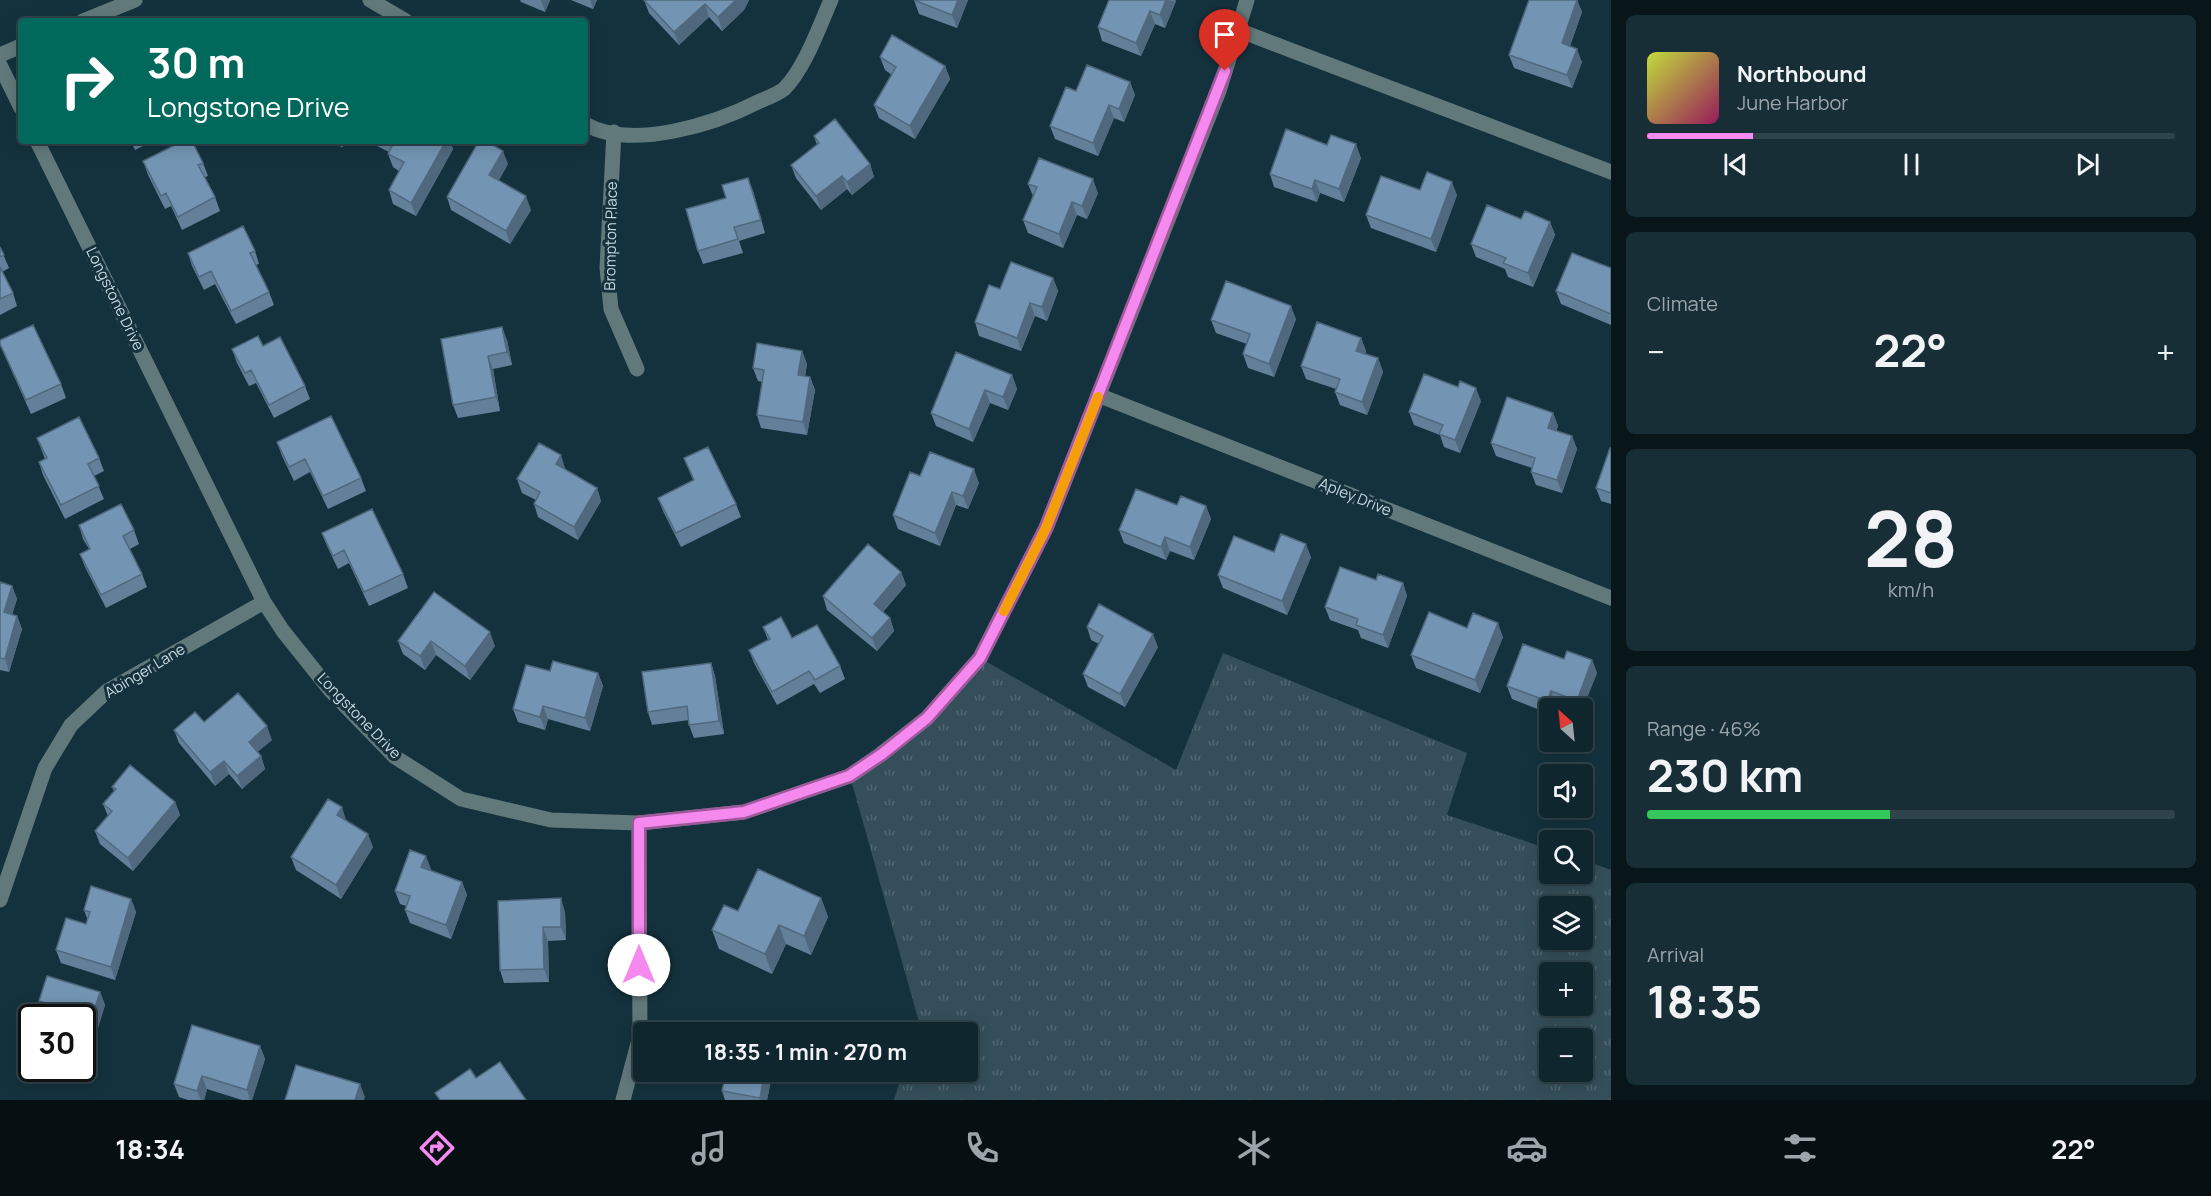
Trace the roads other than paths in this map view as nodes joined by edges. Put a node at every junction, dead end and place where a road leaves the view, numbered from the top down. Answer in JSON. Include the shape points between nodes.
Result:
{"nodes":[{"id":1,"x":135,"y":0,"type":"edge"},
{"id":2,"x":370,"y":0,"type":"edge"},
{"id":3,"x":831,"y":0,"type":"edge"},
{"id":4,"x":1247,"y":0,"type":"edge"},
{"id":5,"x":90,"y":18,"type":"edge"},
{"id":6,"x":401,"y":18,"type":"edge"},
{"id":7,"x":1238,"y":30,"type":"junction"},
{"id":8,"x":18,"y":47,"type":"edge"},
{"id":9,"x":0,"y":55,"type":"edge"},
{"id":10,"x":0,"y":65,"type":"edge"},
{"id":11,"x":18,"y":102,"type":"edge"},
{"id":12,"x":588,"y":126,"type":"edge"},
{"id":13,"x":614,"y":132,"type":"junction"},
{"id":14,"x":38,"y":144,"type":"edge"},
{"id":15,"x":1611,"y":172,"type":"edge"},
{"id":16,"x":637,"y":369,"type":"dead end"},
{"id":17,"x":1098,"y":395,"type":"junction"},
{"id":18,"x":1611,"y":598,"type":"edge"},
{"id":19,"x":264,"y":602,"type":"junction"},
{"id":20,"x":639,"y":823,"type":"junction"},
{"id":21,"x":0,"y":900,"type":"edge"},
{"id":22,"x":623,"y":1100,"type":"edge"}],
"edges":[{"from":1,"to":5,"type":"street"},
{"from":2,"to":6,"type":"street"},
{"from":3,"to":13,"type":"street","via":[[805,57],[783,89],[740,112],[684,130],[634,136]]},
{"from":4,"to":7,"type":"street","name":"Longstone Drive"},
{"from":7,"to":15,"type":"street"},
{"from":7,"to":17,"type":"street","name":"Longstone Drive","via":[[1218,92]]},
{"from":8,"to":9,"type":"street"},
{"from":10,"to":11,"type":"street"},
{"from":12,"to":13,"type":"street"},
{"from":13,"to":16,"type":"street","name":"Brompton Place","via":[[610,309]]},
{"from":14,"to":19,"type":"street","name":"Longstone Drive"},
{"from":17,"to":18,"type":"street","name":"Apley Drive"},
{"from":17,"to":20,"type":"street","name":"Longstone Drive","via":[[1046,528],[980,658],[927,718],[849,776],[744,812]]},
{"from":19,"to":20,"type":"street","name":"Longstone Drive","via":[[331,691],[395,757],[461,799],[551,820]]},
{"from":19,"to":21,"type":"street","name":"Abinger Lane","via":[[107,691],[71,725],[45,768]]},
{"from":20,"to":22,"type":"street","via":[[640,1036]]}]}
